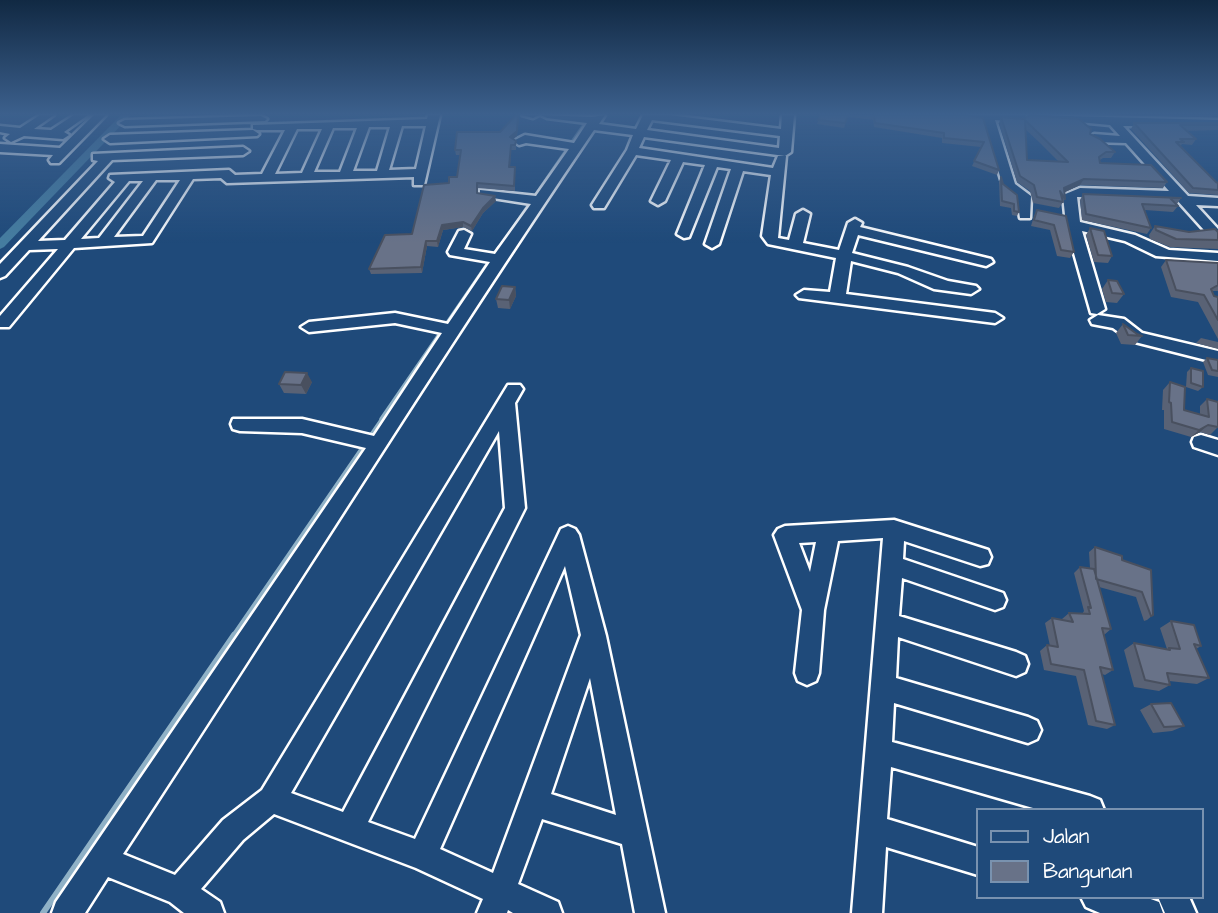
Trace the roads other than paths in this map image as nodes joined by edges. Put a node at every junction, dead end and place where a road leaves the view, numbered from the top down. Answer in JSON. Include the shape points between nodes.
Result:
{"nodes":[{"id":1,"x":679,"y":157,"type":"edge"},
{"id":2,"x":108,"y":158,"type":"edge"},
{"id":3,"x":239,"y":158,"type":"edge"},
{"id":4,"x":277,"y":158,"type":"edge"},
{"id":5,"x":328,"y":158,"type":"edge"},
{"id":6,"x":338,"y":158,"type":"edge"},
{"id":7,"x":387,"y":158,"type":"edge"},
{"id":8,"x":424,"y":158,"type":"edge"},
{"id":9,"x":563,"y":158,"type":"edge"},
{"id":10,"x":628,"y":158,"type":"edge"},
{"id":11,"x":683,"y":158,"type":"edge"},
{"id":12,"x":713,"y":158,"type":"edge"},
{"id":13,"x":717,"y":158,"type":"edge"},
{"id":14,"x":783,"y":158,"type":"edge"},
{"id":15,"x":1000,"y":158,"type":"edge"},
{"id":16,"x":1140,"y":158,"type":"edge"},
{"id":17,"x":713,"y":162,"type":"junction"},
{"id":18,"x":738,"y":166,"type":"junction"},
{"id":19,"x":778,"y":172,"type":"junction"},
{"id":20,"x":382,"y":174,"type":"junction"},
{"id":21,"x":189,"y":176,"type":"junction"},
{"id":22,"x":345,"y":176,"type":"junction"},
{"id":23,"x":152,"y":177,"type":"junction"},
{"id":24,"x":306,"y":177,"type":"junction"},
{"id":25,"x":125,"y":178,"type":"junction"},
{"id":26,"x":266,"y":178,"type":"junction"},
{"id":27,"x":88,"y":179,"type":"junction"},
{"id":28,"x":226,"y":181,"type":"junction"},
{"id":29,"x":485,"y":193,"type":"edge"},
{"id":30,"x":1181,"y":197,"type":"junction"},
{"id":31,"x":535,"y":200,"type":"junction"},
{"id":32,"x":658,"y":201,"type":"dead end"},
{"id":33,"x":1218,"y":202,"type":"edge"},
{"id":34,"x":599,"y":205,"type":"dead end"},
{"id":35,"x":1029,"y":211,"type":"dead end"},
{"id":36,"x":803,"y":214,"type":"dead end"},
{"id":37,"x":1069,"y":219,"type":"junction"},
{"id":38,"x":1215,"y":231,"type":"edge"},
{"id":39,"x":464,"y":234,"type":"dead end"},
{"id":40,"x":684,"y":234,"type":"dead end"},
{"id":41,"x":103,"y":243,"type":"junction"},
{"id":42,"x":70,"y":244,"type":"junction"},
{"id":43,"x":712,"y":244,"type":"dead end"},
{"id":44,"x":25,"y":246,"type":"junction"},
{"id":45,"x":795,"y":246,"type":"junction"},
{"id":46,"x":1141,"y":248,"type":"dead end"},
{"id":47,"x":1167,"y":254,"type":"junction"},
{"id":48,"x":1218,"y":257,"type":"edge"},
{"id":49,"x":496,"y":259,"type":"junction"},
{"id":50,"x":986,"y":262,"type":"dead end"},
{"id":51,"x":843,"y":263,"type":"junction"},
{"id":52,"x":0,"y":273,"type":"edge"},
{"id":53,"x":971,"y":289,"type":"dead end"},
{"id":54,"x":804,"y":295,"type":"dead end"},
{"id":55,"x":841,"y":298,"type":"junction"},
{"id":56,"x":995,"y":318,"type":"dead end"},
{"id":57,"x":4,"y":323,"type":"dead end"},
{"id":58,"x":309,"y":327,"type":"dead end"},
{"id":59,"x":444,"y":327,"type":"junction"},
{"id":60,"x":1218,"y":357,"type":"edge"},
{"id":61,"x":240,"y":424,"type":"dead end"},
{"id":62,"x":370,"y":441,"type":"junction"},
{"id":63,"x":894,"y":529,"type":"junction"},
{"id":64,"x":829,"y":532,"type":"junction"},
{"id":65,"x":980,"y":557,"type":"dead end"},
{"id":66,"x":892,"y":565,"type":"junction"},
{"id":67,"x":995,"y":600,"type":"dead end"},
{"id":68,"x":813,"y":610,"type":"junction"},
{"id":69,"x":888,"y":623,"type":"junction"},
{"id":70,"x":593,"y":635,"type":"junction"},
{"id":71,"x":1016,"y":664,"type":"dead end"},
{"id":72,"x":807,"y":673,"type":"dead end"},
{"id":73,"x":883,"y":687,"type":"junction"},
{"id":74,"x":1028,"y":730,"type":"dead end"},
{"id":75,"x":879,"y":751,"type":"junction"},
{"id":76,"x":272,"y":800,"type":"junction"},
{"id":77,"x":534,"y":803,"type":"junction"},
{"id":78,"x":1083,"y":808,"type":"edge"},
{"id":79,"x":349,"y":829,"type":"junction"},
{"id":80,"x":874,"y":829,"type":"junction"},
{"id":81,"x":634,"y":834,"type":"junction"},
{"id":82,"x":422,"y":856,"type":"junction"},
{"id":83,"x":102,"y":860,"type":"junction"},
{"id":84,"x":976,"y":860,"type":"edge"},
{"id":85,"x":180,"y":892,"type":"junction"},
{"id":86,"x":1102,"y":899,"type":"edge"},
{"id":87,"x":495,"y":903,"type":"edge"},
{"id":88,"x":67,"y":913,"type":"edge"},
{"id":89,"x":209,"y":913,"type":"edge"},
{"id":90,"x":547,"y":913,"type":"edge"},
{"id":91,"x":650,"y":913,"type":"edge"},
{"id":92,"x":867,"y":913,"type":"edge"},
{"id":93,"x":1148,"y":913,"type":"edge"}],
"edges":[{"from":1,"to":32,"type":"street"},
{"from":2,"to":27,"type":"street"},
{"from":3,"to":28,"type":"street"},
{"from":4,"to":26,"type":"street"},
{"from":5,"to":24,"type":"street"},
{"from":6,"to":22,"type":"street"},
{"from":7,"to":20,"type":"street"},
{"from":8,"to":20,"type":"street","via":[[420,177]]},
{"from":9,"to":31,"type":"street"},
{"from":10,"to":34,"type":"street"},
{"from":11,"to":17,"type":"street"},
{"from":12,"to":17,"type":"street"},
{"from":13,"to":17,"type":"street"},
{"from":14,"to":19,"type":"street"},
{"from":15,"to":35,"type":"street","via":[[1009,186],[1024,196]]},
{"from":16,"to":30,"type":"street"},
{"from":17,"to":18,"type":"street"},
{"from":17,"to":40,"type":"street"},
{"from":18,"to":19,"type":"street"},
{"from":18,"to":43,"type":"street"},
{"from":19,"to":45,"type":"street","via":[[769,236]]},
{"from":20,"to":22,"type":"street"},
{"from":21,"to":23,"type":"street"},
{"from":21,"to":28,"type":"street"},
{"from":21,"to":41,"type":"street","via":[[147,240]]},
{"from":22,"to":24,"type":"street"},
{"from":23,"to":25,"type":"street"},
{"from":23,"to":41,"type":"street"},
{"from":24,"to":26,"type":"street"},
{"from":25,"to":27,"type":"street"},
{"from":25,"to":42,"type":"street"},
{"from":26,"to":28,"type":"street"},
{"from":27,"to":44,"type":"street"},
{"from":29,"to":31,"type":"street"},
{"from":30,"to":33,"type":"street"},
{"from":30,"to":37,"type":"street","via":[[1073,193]]},
{"from":30,"to":38,"type":"street"},
{"from":31,"to":49,"type":"street"},
{"from":36,"to":45,"type":"street"},
{"from":37,"to":47,"type":"street"},
{"from":37,"to":60,"type":"street","via":[[1097,315],[1137,337]]},
{"from":39,"to":49,"type":"street","via":[[454,252]]},
{"from":41,"to":42,"type":"street"},
{"from":42,"to":44,"type":"street"},
{"from":42,"to":57,"type":"street"},
{"from":44,"to":52,"type":"street"},
{"from":45,"to":51,"type":"street"},
{"from":46,"to":47,"type":"street"},
{"from":47,"to":48,"type":"street"},
{"from":49,"to":59,"type":"street"},
{"from":50,"to":51,"type":"street","via":[[855,227]]},
{"from":51,"to":53,"type":"street"},
{"from":51,"to":55,"type":"street"},
{"from":54,"to":55,"type":"street"},
{"from":55,"to":56,"type":"street"},
{"from":58,"to":59,"type":"street","via":[[378,318]]},
{"from":59,"to":62,"type":"street"},
{"from":61,"to":62,"type":"street","via":[[302,426]]},
{"from":62,"to":83,"type":"street"},
{"from":63,"to":64,"type":"street"},
{"from":63,"to":65,"type":"street"},
{"from":63,"to":66,"type":"street"},
{"from":64,"to":68,"type":"street"},
{"from":64,"to":68,"type":"street","via":[[785,535]]},
{"from":66,"to":67,"type":"street"},
{"from":66,"to":69,"type":"street"},
{"from":68,"to":72,"type":"street"},
{"from":69,"to":71,"type":"street"},
{"from":69,"to":73,"type":"street"},
{"from":70,"to":77,"type":"street"},
{"from":70,"to":81,"type":"street"},
{"from":70,"to":82,"type":"street","via":[[568,535]]},
{"from":73,"to":74,"type":"street"},
{"from":73,"to":75,"type":"street"},
{"from":75,"to":78,"type":"street"},
{"from":75,"to":80,"type":"street"},
{"from":76,"to":79,"type":"street"},
{"from":76,"to":79,"type":"street","via":[[510,396],[514,508]]},
{"from":76,"to":85,"type":"street","via":[[247,814]]},
{"from":77,"to":81,"type":"street"},
{"from":77,"to":87,"type":"street"},
{"from":79,"to":82,"type":"street"},
{"from":80,"to":84,"type":"street"},
{"from":80,"to":92,"type":"street"},
{"from":81,"to":91,"type":"street"},
{"from":82,"to":87,"type":"street"},
{"from":83,"to":85,"type":"street"},
{"from":83,"to":88,"type":"street"},
{"from":85,"to":89,"type":"street"},
{"from":86,"to":93,"type":"street"},
{"from":87,"to":90,"type":"street"}]}
